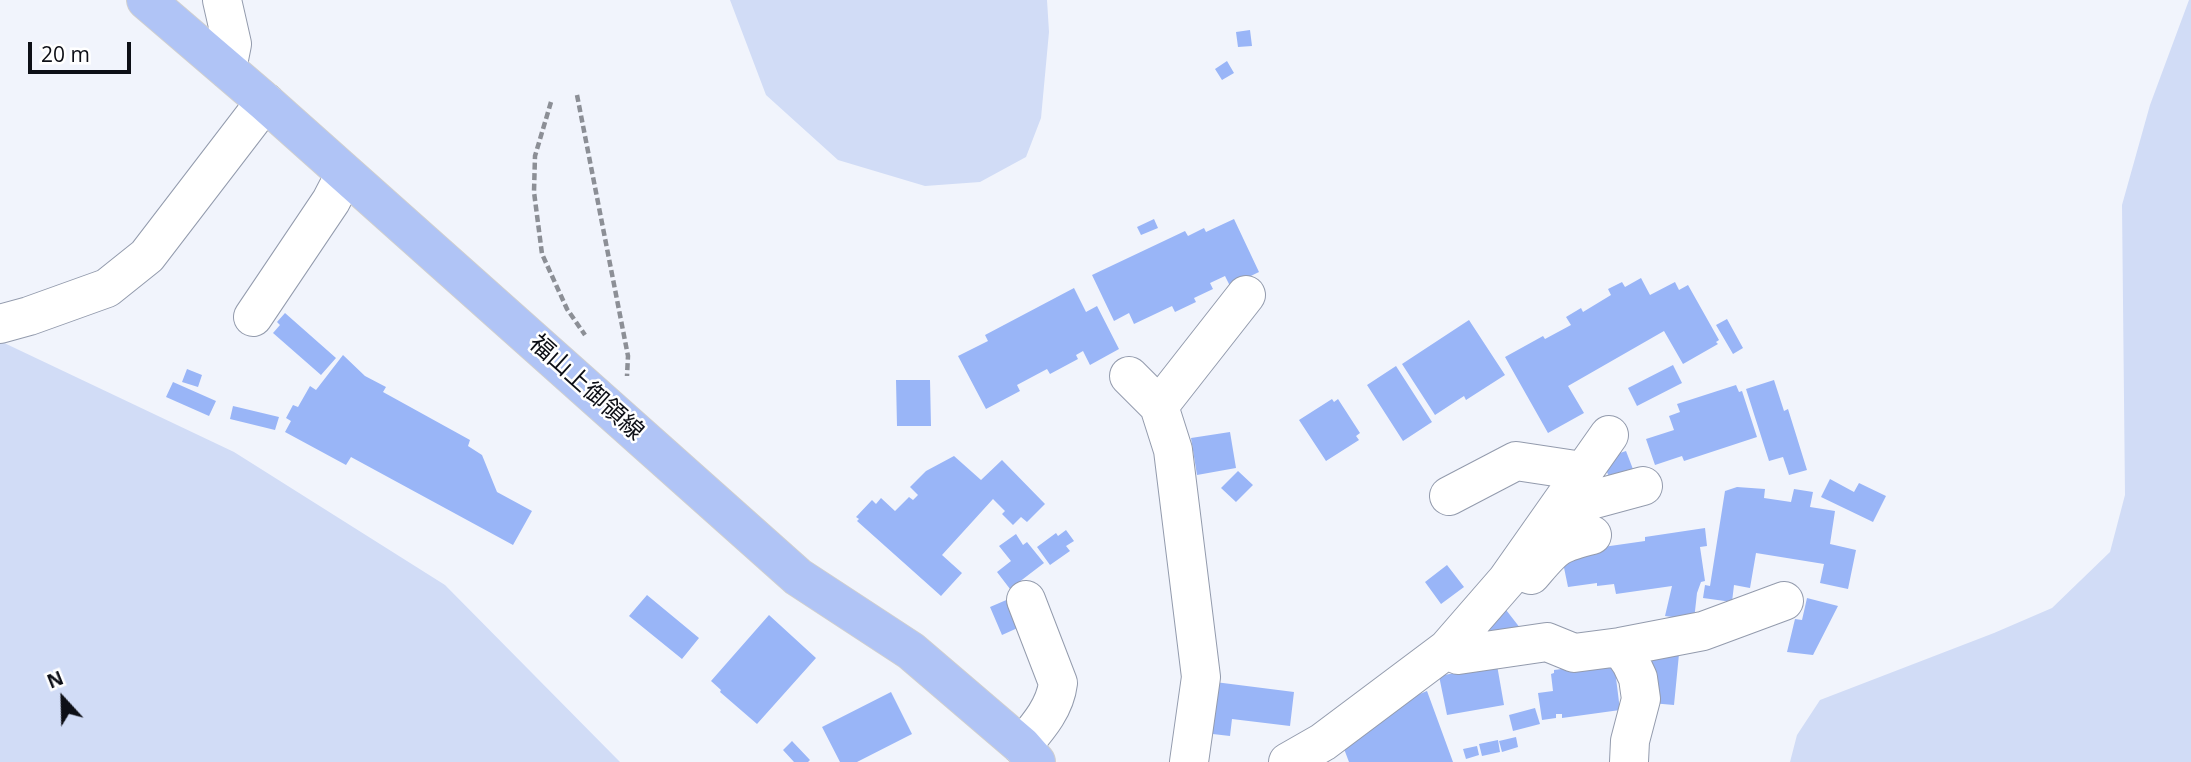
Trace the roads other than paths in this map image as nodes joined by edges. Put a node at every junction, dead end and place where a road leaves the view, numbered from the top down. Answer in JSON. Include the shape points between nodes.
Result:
{"nodes":[{"id":1,"x":146,"y":0,"type":"edge"},
{"id":2,"x":222,"y":0,"type":"edge"},
{"id":3,"x":227,"y":69,"type":"junction"},
{"id":4,"x":265,"y":102,"type":"junction"},
{"id":5,"x":345,"y":174,"type":"junction"},
{"id":6,"x":1246,"y":295,"type":"dead end"},
{"id":7,"x":253,"y":317,"type":"dead end"},
{"id":8,"x":0,"y":324,"type":"edge"},
{"id":9,"x":1129,"y":376,"type":"dead end"},
{"id":10,"x":1159,"y":406,"type":"junction"},
{"id":11,"x":1609,"y":435,"type":"dead end"},
{"id":12,"x":1582,"y":471,"type":"junction"},
{"id":13,"x":1643,"y":486,"type":"dead end"},
{"id":14,"x":1449,"y":496,"type":"dead end"},
{"id":15,"x":1558,"y":509,"type":"junction"},
{"id":16,"x":1592,"y":535,"type":"dead end"},
{"id":17,"x":1507,"y":580,"type":"junction"},
{"id":18,"x":1026,"y":600,"type":"dead end"},
{"id":19,"x":1784,"y":601,"type":"dead end"},
{"id":20,"x":1620,"y":647,"type":"junction"},
{"id":21,"x":1447,"y":649,"type":"junction"},
{"id":22,"x":1029,"y":754,"type":"edge"},
{"id":23,"x":1189,"y":762,"type":"edge"},
{"id":24,"x":1288,"y":762,"type":"edge"},
{"id":25,"x":1629,"y":762,"type":"edge"}],
"edges":[{"from":1,"to":3,"type":"main road","name":"福山上御領線"},
{"from":2,"to":3,"type":"street","via":[[232,44]]},
{"from":3,"to":4,"type":"main road","name":"福山上御領線"},
{"from":4,"to":5,"type":"main road","name":"福山上御領線"},
{"from":4,"to":8,"type":"street","via":[[147,256],[107,288]]},
{"from":5,"to":7,"type":"street"},
{"from":5,"to":22,"type":"main road","name":"福山上御領線","via":[[798,577],[911,650]]},
{"from":6,"to":10,"type":"street"},
{"from":9,"to":10,"type":"street"},
{"from":10,"to":23,"type":"street","via":[[1173,450],[1201,677]]},
{"from":11,"to":12,"type":"street"},
{"from":12,"to":14,"type":"street","via":[[1516,461]]},
{"from":12,"to":15,"type":"street"},
{"from":13,"to":15,"type":"street"},
{"from":15,"to":17,"type":"street"},
{"from":16,"to":17,"type":"street","via":[[1553,548],[1530,577]]},
{"from":17,"to":21,"type":"street"},
{"from":18,"to":22,"type":"street","via":[[1058,683],[1057,697]]},
{"from":19,"to":20,"type":"street","via":[[1703,631]]},
{"from":20,"to":21,"type":"street","via":[[1574,653],[1547,642],[1458,655]]},
{"from":20,"to":25,"type":"street","via":[[1638,678],[1641,699]]},
{"from":21,"to":24,"type":"street","via":[[1323,742]]}]}
